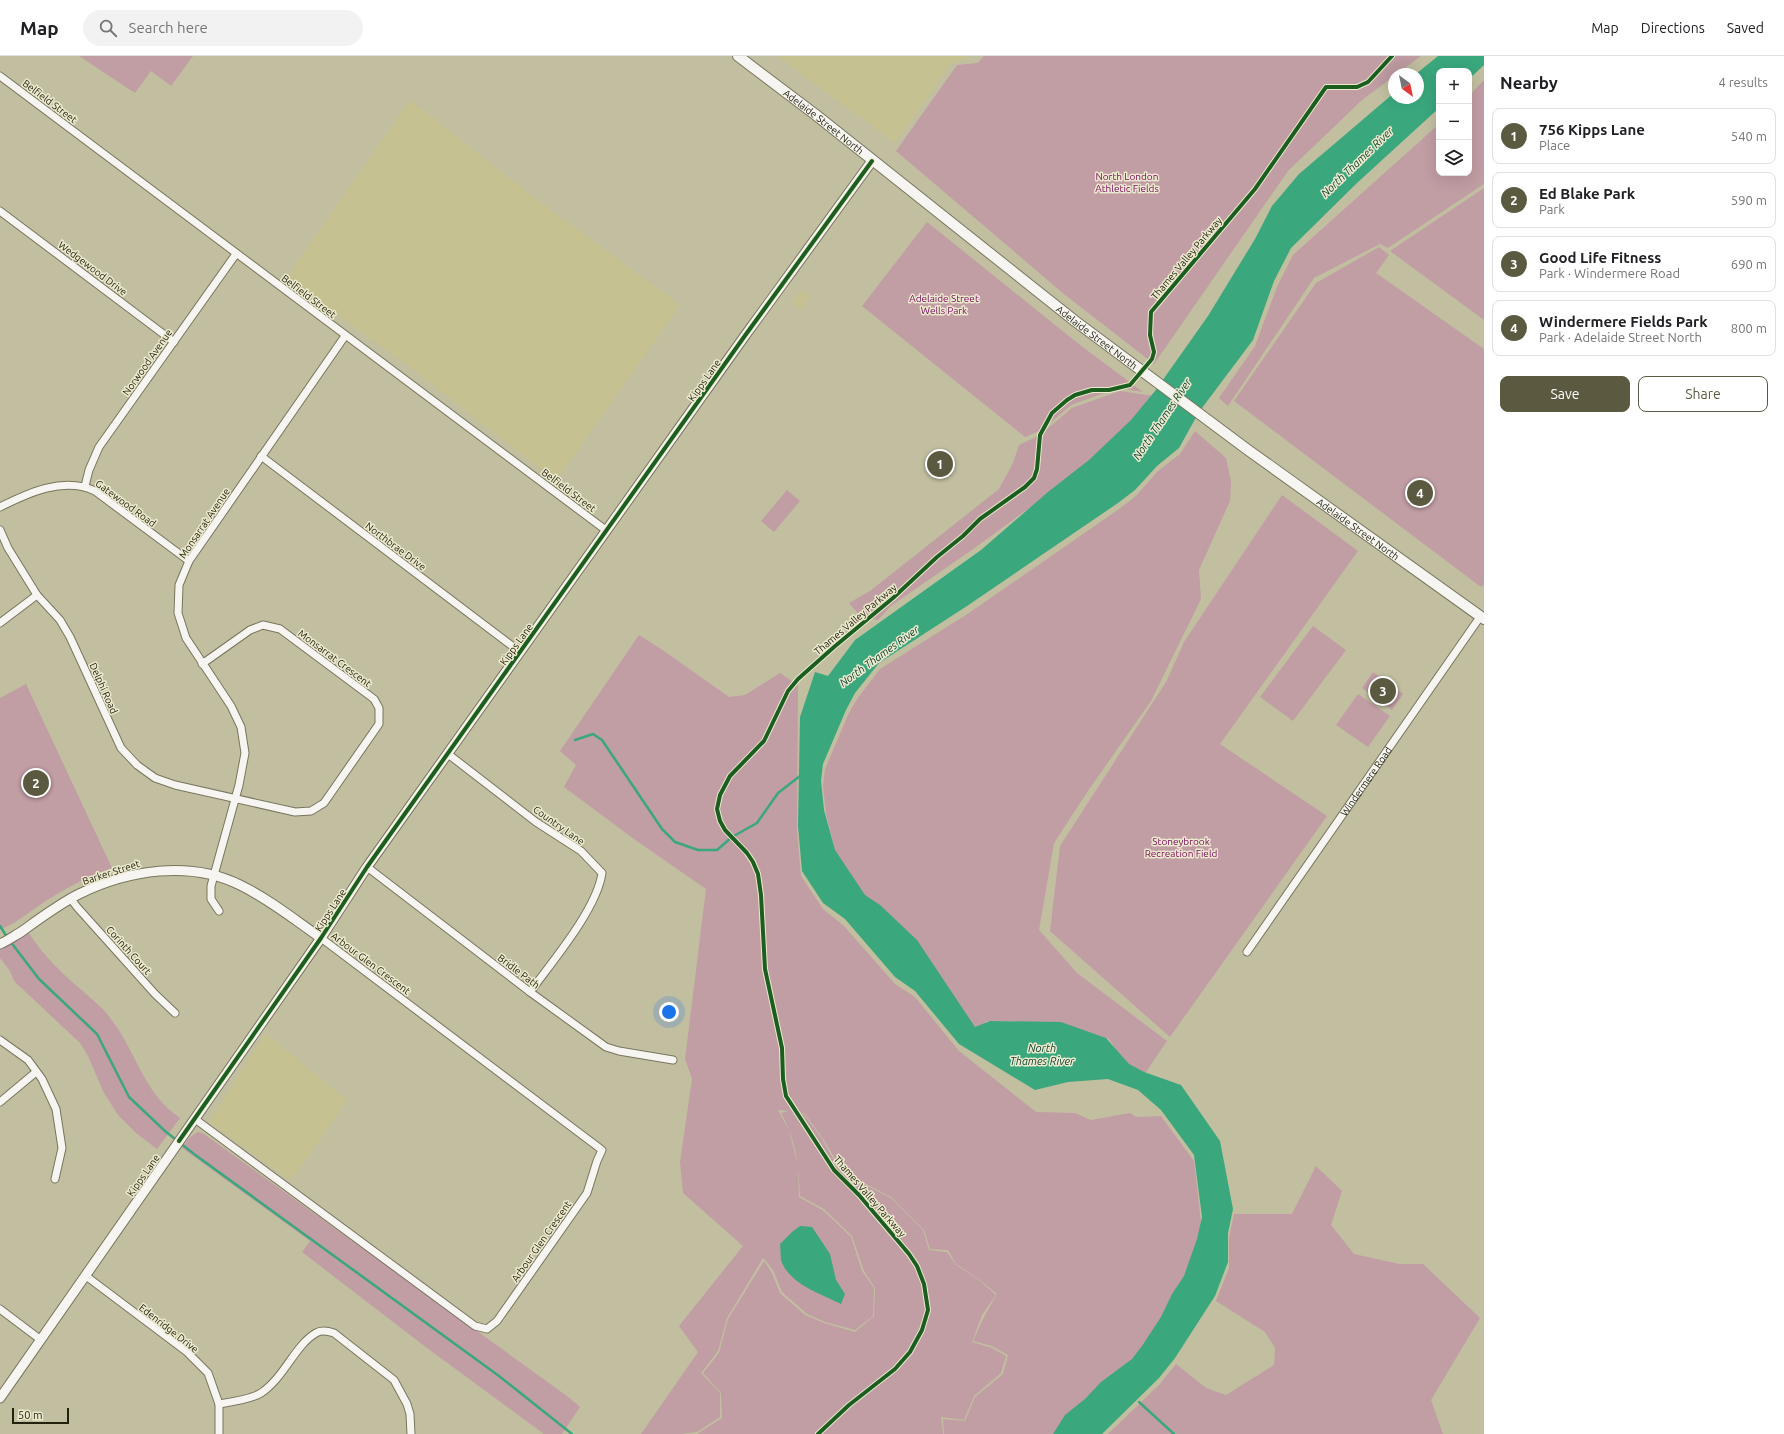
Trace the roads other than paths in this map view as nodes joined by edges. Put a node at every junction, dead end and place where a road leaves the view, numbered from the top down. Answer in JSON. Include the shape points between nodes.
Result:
{"nodes":[{"id":1,"x":738,"y":56,"type":"edge"},
{"id":2,"x":0,"y":76,"type":"edge"},
{"id":3,"x":872,"y":161,"type":"junction"},
{"id":4,"x":0,"y":211,"type":"edge"},
{"id":5,"x":236,"y":254,"type":"junction"},
{"id":6,"x":345,"y":336,"type":"junction"},
{"id":7,"x":174,"y":342,"type":"junction"},
{"id":8,"x":261,"y":456,"type":"junction"},
{"id":9,"x":84,"y":486,"type":"junction"},
{"id":10,"x":0,"y":507,"type":"edge"},
{"id":11,"x":0,"y":530,"type":"edge"},
{"id":12,"x":607,"y":532,"type":"junction"},
{"id":13,"x":189,"y":561,"type":"junction"},
{"id":14,"x":37,"y":594,"type":"junction"},
{"id":15,"x":1483,"y":616,"type":"edge"},
{"id":16,"x":0,"y":623,"type":"edge"},
{"id":17,"x":520,"y":652,"type":"junction"},
{"id":18,"x":202,"y":664,"type":"junction"},
{"id":19,"x":448,"y":754,"type":"junction"},
{"id":20,"x":234,"y":799,"type":"junction"},
{"id":21,"x":367,"y":867,"type":"junction"},
{"id":22,"x":213,"y":876,"type":"junction"},
{"id":23,"x":71,"y":899,"type":"junction"},
{"id":24,"x":218,"y":911,"type":"dead end"},
{"id":25,"x":321,"y":938,"type":"junction"},
{"id":26,"x":2,"y":943,"type":"edge"},
{"id":27,"x":1247,"y":952,"type":"dead end"},
{"id":28,"x":530,"y":992,"type":"junction"},
{"id":29,"x":175,"y":1013,"type":"dead end"},
{"id":30,"x":0,"y":1040,"type":"edge"},
{"id":31,"x":673,"y":1060,"type":"dead end"},
{"id":32,"x":36,"y":1072,"type":"junction"},
{"id":33,"x":0,"y":1102,"type":"edge"},
{"id":34,"x":194,"y":1120,"type":"junction"},
{"id":35,"x":55,"y":1179,"type":"dead end"},
{"id":36,"x":86,"y":1276,"type":"junction"},
{"id":37,"x":0,"y":1309,"type":"edge"},
{"id":38,"x":41,"y":1340,"type":"junction"},
{"id":39,"x":0,"y":1398,"type":"edge"},
{"id":40,"x":219,"y":1404,"type":"junction"},
{"id":41,"x":219,"y":1434,"type":"edge"},
{"id":42,"x":411,"y":1434,"type":"edge"}],
"edges":[{"from":1,"to":3,"type":"main road","name":"Adelaide Street North"},
{"from":2,"to":5,"type":"street","name":"Belfield Street"},
{"from":3,"to":12,"type":"street","name":"Kipps Lane"},
{"from":3,"to":15,"type":"main road","name":"Adelaide Street North","via":[[1075,321],[1248,450]]},
{"from":4,"to":7,"type":"street","name":"Wedgewood Drive"},
{"from":5,"to":6,"type":"street","name":"Belfield Street"},
{"from":5,"to":7,"type":"street","name":"Norwood Avenue"},
{"from":6,"to":8,"type":"street","name":"Monsarrat Avenue"},
{"from":6,"to":12,"type":"street","name":"Belfield Street"},
{"from":7,"to":9,"type":"street","name":"Norwood Avenue","via":[[99,447]]},
{"from":8,"to":13,"type":"street","name":"Monsarrat Avenue"},
{"from":8,"to":17,"type":"street","name":"Northbrae Drive"},
{"from":9,"to":10,"type":"street","name":"Gatewood Road","via":[[51,487]]},
{"from":9,"to":13,"type":"street","name":"Gatewood Road","via":[[95,491]]},
{"from":11,"to":14,"type":"street","name":"Delphi Road","via":[[8,548]]},
{"from":12,"to":17,"type":"street","name":"Kipps Lane"},
{"from":13,"to":18,"type":"street","name":"Monsarrat Avenue","via":[[178,585],[178,613],[186,638]]},
{"from":14,"to":16,"type":"street"},
{"from":14,"to":20,"type":"street","name":"Delphi Road","via":[[60,620],[70,636],[121,748],[137,765],[156,778]]},
{"from":15,"to":27,"type":"street","name":"Windermere Road"},
{"from":17,"to":19,"type":"street","name":"Kipps Lane"},
{"from":18,"to":20,"type":"street","name":"Monsarrat Avenue","via":[[231,706],[241,727],[245,753]]},
{"from":18,"to":20,"type":"street","name":"Monsarrat Crescent","via":[[250,630],[263,626],[280,629],[374,699],[379,708],[379,724],[324,803],[311,811],[295,812]]},
{"from":19,"to":21,"type":"street","name":"Kipps Lane"},
{"from":19,"to":28,"type":"street","name":"Country Lane","via":[[536,822],[581,851],[602,873],[600,885],[587,911]]},
{"from":20,"to":22,"type":"street","name":"Monsarrat Avenue"},
{"from":21,"to":25,"type":"street","name":"Kipps Lane"},
{"from":21,"to":28,"type":"street","name":"Bridle Path"},
{"from":22,"to":23,"type":"street","name":"Barker Street","via":[[184,870],[147,872],[110,882]]},
{"from":22,"to":24,"type":"street","name":"Monsarrat Avenue","via":[[211,899]]},
{"from":22,"to":25,"type":"street","name":"Barker Street","via":[[239,884]]},
{"from":23,"to":26,"type":"street","name":"Barker Street"},
{"from":23,"to":29,"type":"street","name":"Corinth Court"},
{"from":25,"to":34,"type":"street","name":"Kipps Lane"},
{"from":25,"to":34,"type":"street","name":"Arbour Glen Crescent","via":[[602,1150],[587,1193],[497,1321],[487,1329],[475,1326]]},
{"from":28,"to":31,"type":"street","name":"Bridle Path","via":[[610,1049]]},
{"from":30,"to":32,"type":"street","via":[[28,1060]]},
{"from":32,"to":33,"type":"street"},
{"from":32,"to":35,"type":"street","via":[[56,1109],[62,1148]]},
{"from":34,"to":36,"type":"street","name":"Kipps Lane"},
{"from":36,"to":38,"type":"street","name":"Kipps Lane"},
{"from":36,"to":40,"type":"street","name":"Edenridge Drive","via":[[187,1352],[208,1373]]},
{"from":37,"to":38,"type":"street"},
{"from":38,"to":39,"type":"street","name":"Kipps Lane"},
{"from":40,"to":41,"type":"street","name":"Edenridge Drive"},
{"from":40,"to":42,"type":"street","via":[[260,1394],[274,1383],[306,1341],[316,1333],[325,1331],[334,1333],[394,1380],[407,1404]]}]}
